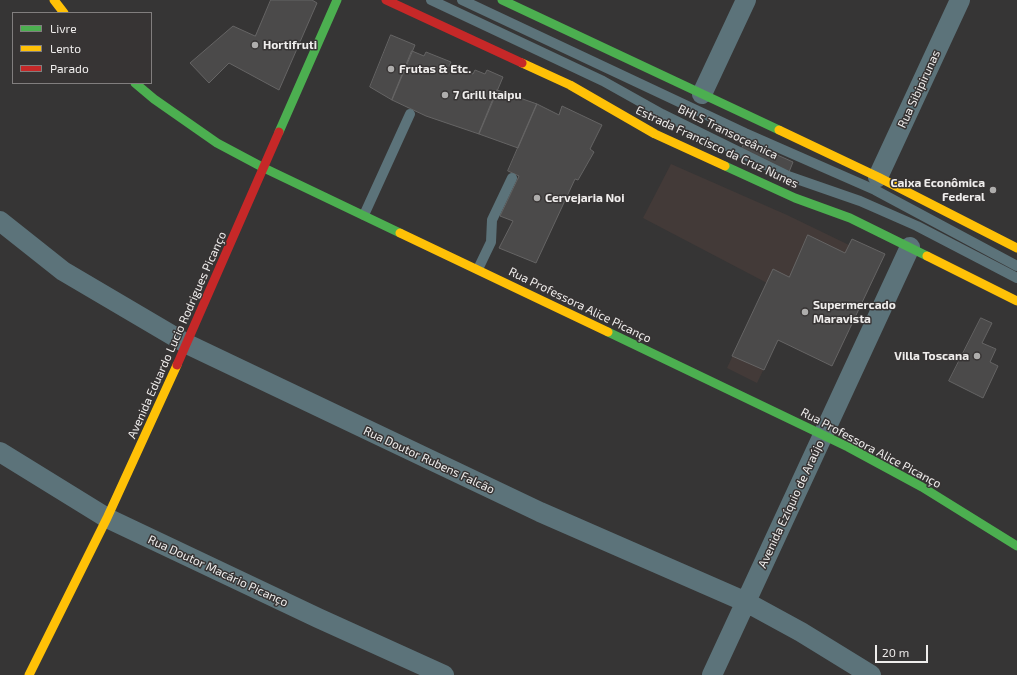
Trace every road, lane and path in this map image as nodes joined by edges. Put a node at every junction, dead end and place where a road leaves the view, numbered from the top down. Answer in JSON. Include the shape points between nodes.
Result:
{"nodes":[{"id":1,"x":54,"y":0,"type":"edge"},
{"id":2,"x":337,"y":0,"type":"edge"},
{"id":3,"x":386,"y":0,"type":"edge"},
{"id":4,"x":431,"y":0,"type":"edge"},
{"id":5,"x":462,"y":0,"type":"edge"},
{"id":6,"x":502,"y":0,"type":"edge"},
{"id":7,"x":746,"y":0,"type":"edge"},
{"id":8,"x":960,"y":0,"type":"edge"},
{"id":9,"x":522,"y":4,"type":"edge"},
{"id":10,"x":63,"y":12,"type":"edge"},
{"id":11,"x":136,"y":84,"type":"edge"},
{"id":12,"x":702,"y":94,"type":"junction"},
{"id":13,"x":410,"y":114,"type":"dead end"},
{"id":14,"x":264,"y":168,"type":"junction"},
{"id":15,"x":878,"y":177,"type":"junction"},
{"id":16,"x":512,"y":178,"type":"dead end"},
{"id":17,"x":364,"y":215,"type":"junction"},
{"id":18,"x":0,"y":221,"type":"edge"},
{"id":19,"x":910,"y":247,"type":"junction"},
{"id":20,"x":1017,"y":248,"type":"edge"},
{"id":21,"x":1017,"y":266,"type":"edge"},
{"id":22,"x":478,"y":269,"type":"junction"},
{"id":23,"x":1017,"y":278,"type":"edge"},
{"id":24,"x":1017,"y":301,"type":"edge"},
{"id":25,"x":187,"y":344,"type":"junction"},
{"id":26,"x":823,"y":434,"type":"junction"},
{"id":27,"x":0,"y":452,"type":"edge"},
{"id":28,"x":107,"y":518,"type":"junction"},
{"id":29,"x":1017,"y":546,"type":"edge"},
{"id":30,"x":746,"y":602,"type":"junction"},
{"id":31,"x":29,"y":675,"type":"edge"},
{"id":32,"x":444,"y":675,"type":"edge"},
{"id":33,"x":712,"y":675,"type":"edge"},
{"id":34,"x":871,"y":675,"type":"edge"}],
"edges":[{"from":1,"to":10,"type":"street"},
{"from":2,"to":14,"type":"street","name":"Avenida Eduardo Lucio Rodrigues Picanço"},
{"from":3,"to":19,"type":"street","name":"Estrada Francisco da Cruz Nunes","via":[[570,85],[655,134],[795,198],[850,218]]},
{"from":4,"to":23,"type":"lane","name":"BHLS Transoceânica","via":[[603,81],[662,114],[788,176],[860,201],[917,226]]},
{"from":5,"to":21,"type":"lane","name":"BHLS Transoceânica","via":[[744,133],[875,190]]},
{"from":6,"to":9,"type":"street"},
{"from":7,"to":12,"type":"street"},
{"from":8,"to":15,"type":"street","name":"Rua Sibipirunas"},
{"from":9,"to":12,"type":"street"},
{"from":11,"to":14,"type":"street","name":"Rua Professora Alice Picanço","via":[[217,143]]},
{"from":12,"to":15,"type":"street"},
{"from":13,"to":17,"type":"lane"},
{"from":14,"to":17,"type":"street","name":"Rua Professora Alice Picanço"},
{"from":14,"to":25,"type":"street","name":"Avenida Eduardo Lucio Rodrigues Picanço"},
{"from":15,"to":20,"type":"street"},
{"from":16,"to":22,"type":"lane","via":[[492,220],[491,242]]},
{"from":17,"to":22,"type":"street","name":"Rua Professora Alice Picanço"},
{"from":18,"to":25,"type":"street","name":"Rua Doutor Rubens Falcão","via":[[63,271]]},
{"from":19,"to":24,"type":"street","name":"Estrada Francisco da Cruz Nunes"},
{"from":19,"to":26,"type":"street","name":"Avenida Ezíquio de Araújo"},
{"from":22,"to":26,"type":"street","name":"Rua Professora Alice Picanço"},
{"from":25,"to":28,"type":"street","name":"Avenida Eduardo Lucio Rodrigues Picanço"},
{"from":25,"to":30,"type":"street","name":"Rua Doutor Rubens Falcão","via":[[533,508]]},
{"from":26,"to":29,"type":"street","name":"Rua Professora Alice Picanço","via":[[933,494]]},
{"from":26,"to":30,"type":"street","name":"Avenida Ezíquio de Araújo"},
{"from":27,"to":28,"type":"street","name":"Rua Doutor Macário Picanço"},
{"from":28,"to":31,"type":"street","name":"Avenida Eduardo Lucio Rodrigues Picanço"},
{"from":28,"to":32,"type":"street","name":"Rua Doutor Macário Picanço"},
{"from":30,"to":33,"type":"street","name":"Avenida Ezíquio de Araújo"},
{"from":30,"to":34,"type":"street","name":"Rua Doutor Rubens Falcão"}]}
